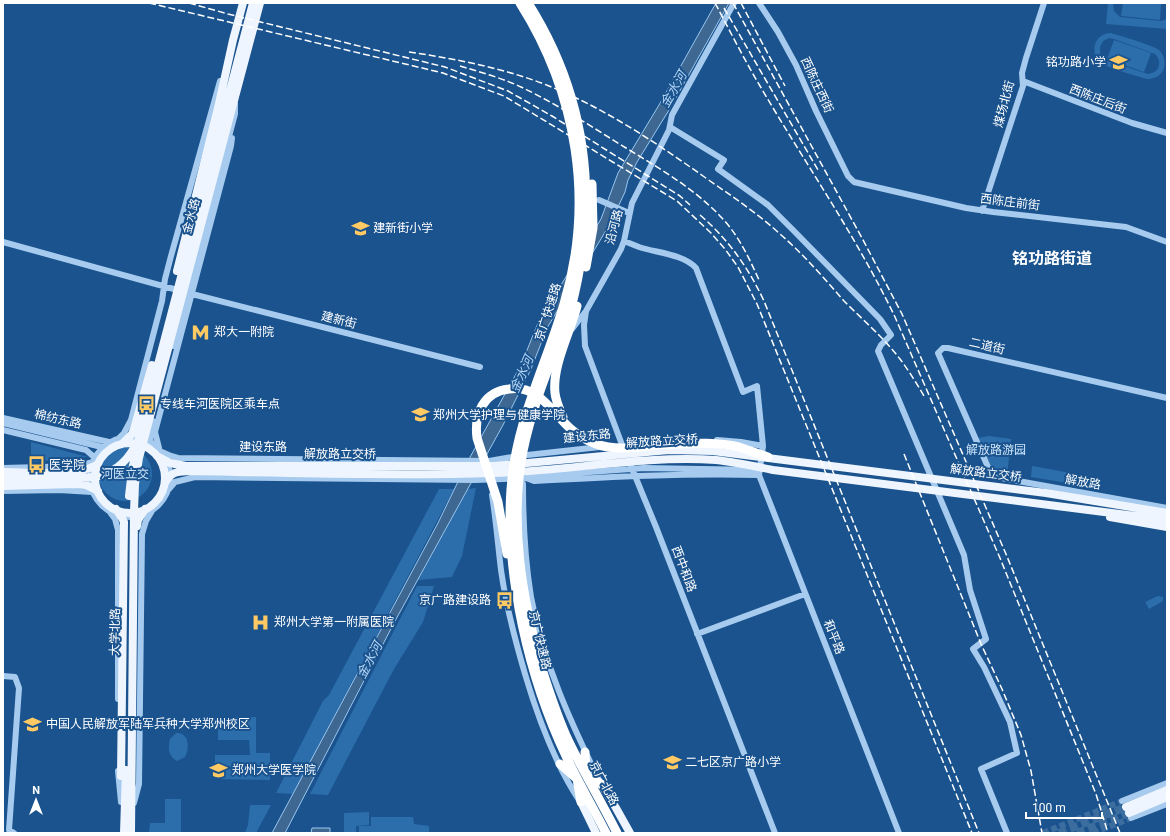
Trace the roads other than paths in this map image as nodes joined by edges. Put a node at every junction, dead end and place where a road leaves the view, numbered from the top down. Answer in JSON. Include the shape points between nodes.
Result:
{"nodes":[{"id":1,"x":243,"y":3,"type":"edge"},
{"id":2,"x":253,"y":3,"type":"edge"},
{"id":3,"x":260,"y":3,"type":"edge"},
{"id":4,"x":515,"y":3,"type":"edge"},
{"id":5,"x":520,"y":3,"type":"edge"},
{"id":6,"x":528,"y":3,"type":"edge"},
{"id":7,"x":734,"y":3,"type":"edge"},
{"id":8,"x":759,"y":3,"type":"edge"},
{"id":9,"x":1044,"y":3,"type":"edge"},
{"id":10,"x":538,"y":34,"type":"junction"},
{"id":11,"x":233,"y":40,"type":"junction"},
{"id":12,"x":1023,"y":82,"type":"junction"},
{"id":13,"x":234,"y":100,"type":"junction"},
{"id":14,"x":235,"y":114,"type":"junction"},
{"id":15,"x":670,"y":127,"type":"junction"},
{"id":16,"x":1167,"y":133,"type":"edge"},
{"id":17,"x":583,"y":151,"type":"junction"},
{"id":18,"x":851,"y":179,"type":"joint"},
{"id":19,"x":599,"y":200,"type":"dead end"},
{"id":20,"x":982,"y":211,"type":"junction"},
{"id":21,"x":629,"y":213,"type":"junction"},
{"id":22,"x":624,"y":241,"type":"junction"},
{"id":23,"x":3,"y":242,"type":"edge"},
{"id":24,"x":1167,"y":242,"type":"edge"},
{"id":25,"x":165,"y":283,"type":"junction"},
{"id":26,"x":192,"y":294,"type":"junction"},
{"id":27,"x":586,"y":311,"type":"junction"},
{"id":28,"x":480,"y":367,"type":"dead end"},
{"id":29,"x":1167,"y":398,"type":"edge"},
{"id":30,"x":3,"y":418,"type":"edge"},
{"id":31,"x":3,"y":422,"type":"edge"},
{"id":32,"x":3,"y":430,"type":"edge"},
{"id":33,"x":571,"y":430,"type":"junction"},
{"id":34,"x":142,"y":433,"type":"junction"},
{"id":35,"x":120,"y":441,"type":"junction"},
{"id":36,"x":622,"y":445,"type":"junction"},
{"id":37,"x":110,"y":446,"type":"junction"},
{"id":38,"x":762,"y":446,"type":"junction"},
{"id":39,"x":158,"y":452,"type":"junction"},
{"id":40,"x":527,"y":455,"type":"junction"},
{"id":41,"x":518,"y":456,"type":"junction"},
{"id":42,"x":768,"y":457,"type":"junction"},
{"id":43,"x":95,"y":461,"type":"junction"},
{"id":44,"x":488,"y":461,"type":"junction"},
{"id":45,"x":3,"y":468,"type":"edge"},
{"id":46,"x":773,"y":470,"type":"junction"},
{"id":47,"x":3,"y":472,"type":"edge"},
{"id":48,"x":759,"y":475,"type":"junction"},
{"id":49,"x":635,"y":476,"type":"junction"},
{"id":50,"x":996,"y":477,"type":"joint"},
{"id":51,"x":524,"y":478,"type":"junction"},
{"id":52,"x":490,"y":479,"type":"junction"},
{"id":53,"x":3,"y":480,"type":"edge"},
{"id":54,"x":3,"y":486,"type":"edge"},
{"id":55,"x":167,"y":486,"type":"junction"},
{"id":56,"x":3,"y":491,"type":"edge"},
{"id":57,"x":95,"y":491,"type":"junction"},
{"id":58,"x":1040,"y":504,"type":"junction"},
{"id":59,"x":1167,"y":508,"type":"edge"},
{"id":60,"x":112,"y":510,"type":"junction"},
{"id":61,"x":148,"y":510,"type":"junction"},
{"id":62,"x":128,"y":512,"type":"junction"},
{"id":63,"x":1167,"y":513,"type":"edge"},
{"id":64,"x":1167,"y":520,"type":"edge"},
{"id":65,"x":1167,"y":527,"type":"edge"},
{"id":66,"x":805,"y":594,"type":"junction"},
{"id":67,"x":697,"y":634,"type":"junction"},
{"id":68,"x":532,"y":664,"type":"junction"},
{"id":69,"x":3,"y":676,"type":"edge"},
{"id":70,"x":566,"y":745,"type":"junction"},
{"id":71,"x":585,"y":752,"type":"junction"},
{"id":72,"x":129,"y":755,"type":"junction"},
{"id":73,"x":560,"y":764,"type":"joint"},
{"id":74,"x":586,"y":774,"type":"junction"},
{"id":75,"x":601,"y":784,"type":"junction"},
{"id":76,"x":1167,"y":784,"type":"edge"},
{"id":77,"x":1167,"y":790,"type":"edge"},
{"id":78,"x":1167,"y":797,"type":"edge"},
{"id":79,"x":121,"y":802,"type":"junction"},
{"id":80,"x":581,"y":802,"type":"joint"},
{"id":81,"x":134,"y":803,"type":"junction"},
{"id":82,"x":1167,"y":804,"type":"edge"},
{"id":83,"x":1127,"y":810,"type":"junction"},
{"id":84,"x":14,"y":833,"type":"edge"},
{"id":85,"x":123,"y":833,"type":"edge"},
{"id":86,"x":132,"y":833,"type":"edge"},
{"id":87,"x":596,"y":833,"type":"edge"},
{"id":88,"x":606,"y":833,"type":"edge"},
{"id":89,"x":617,"y":833,"type":"edge"},
{"id":90,"x":630,"y":833,"type":"edge"},
{"id":91,"x":775,"y":833,"type":"edge"},
{"id":92,"x":899,"y":833,"type":"edge"},
{"id":93,"x":1007,"y":833,"type":"edge"}],
"edges":[{"from":1,"to":11,"type":"main road"},
{"from":2,"to":34,"type":"main road","name":"金水路"},
{"from":3,"to":13,"type":"main road","name":"金水路"},
{"from":4,"to":10,"type":"main road"},
{"from":5,"to":10,"type":"highway","name":"京广快速路"},
{"from":6,"to":17,"type":"highway","name":"京广快速路","via":[[560,63],[570,93]]},
{"from":7,"to":15,"type":"street","name":"沿河路","via":[[672,115]]},
{"from":8,"to":18,"type":"street","name":"西陈庄西街","via":[[796,65]]},
{"from":9,"to":12,"type":"street","name":"煤场北街","via":[[1022,73]]},
{"from":10,"to":68,"type":"highway","name":"京广快速路","via":[[563,94],[578,167],[579,203],[576,248],[568,291],[524,416],[513,473],[510,520],[514,572]]},
{"from":11,"to":25,"type":"street"},
{"from":11,"to":35,"type":"main road","via":[[218,108],[138,414],[132,434]]},
{"from":12,"to":16,"type":"street","name":"西陈庄后街","via":[[1132,124]]},
{"from":12,"to":20,"type":"street","name":"煤场北街"},
{"from":13,"to":14,"type":"street"},
{"from":13,"to":34,"type":"main road","name":"金水路"},
{"from":14,"to":26,"type":"street","via":[[231,146]]},
{"from":14,"to":39,"type":"street","via":[[151,426],[150,439]]},
{"from":15,"to":21,"type":"street","name":"沿河路","via":[[638,189]]},
{"from":15,"to":93,"type":"street","via":[[724,160],[718,169],[768,205],[880,319],[890,335],[878,351],[964,555],[970,590],[986,640],[973,649],[1010,722],[1017,753],[981,769]]},
{"from":17,"to":33,"type":"highway","via":[[590,162],[592,238],[574,319],[560,359],[555,384],[559,409]]},
{"from":17,"to":70,"type":"highway","name":"京广快速路","via":[[586,203],[581,264],[571,308],[528,430],[521,462],[518,505],[521,571],[530,625]]},
{"from":18,"to":20,"type":"street","name":"西陈庄前街"},
{"from":19,"to":21,"type":"street"},
{"from":20,"to":24,"type":"street","name":"西陈庄前街","via":[[1126,227]]},
{"from":21,"to":22,"type":"street","name":"沿河路"},
{"from":22,"to":27,"type":"street","name":"沿河路"},
{"from":22,"to":38,"type":"street","name":"和平路","via":[[682,259],[696,268],[743,392],[757,386]]},
{"from":23,"to":25,"type":"street","name":"建新街"},
{"from":25,"to":26,"type":"street","name":"建新街"},
{"from":25,"to":35,"type":"street","via":[[131,420]]},
{"from":26,"to":28,"type":"street","name":"建新街"},
{"from":26,"to":39,"type":"street","via":[[155,432]]},
{"from":27,"to":36,"type":"street","name":"西中和路","via":[[585,346]]},
{"from":27,"to":41,"type":"street","name":"沿河路","via":[[544,371]]},
{"from":29,"to":50,"type":"street","name":"二道街","via":[[943,348],[938,353],[989,472]]},
{"from":30,"to":37,"type":"street","name":"棉纺东路"},
{"from":31,"to":37,"type":"street"},
{"from":32,"to":43,"type":"street","name":"棉纺东路","via":[[86,450]]},
{"from":33,"to":42,"type":"highway","via":[[590,442],[609,447],[703,444],[739,447]]},
{"from":33,"to":68,"type":"highway","via":[[535,394],[516,388],[493,394],[481,408],[476,421],[477,438],[494,487],[501,517],[520,634]]},
{"from":34,"to":53,"type":"main road","via":[[128,458],[107,474],[96,477]]},
{"from":34,"to":62,"type":"main road","name":"大学北路","via":[[130,483]]},
{"from":34,"to":72,"type":"main road","name":"大学北路","via":[[134,496]]},
{"from":35,"to":37,"type":"main road"},
{"from":35,"to":39,"type":"main road","name":"解放路立交桥","via":[[142,445]]},
{"from":36,"to":38,"type":"street","name":"建设东路","via":[[710,439]]},
{"from":36,"to":40,"type":"street","name":"建设东路"},
{"from":36,"to":49,"type":"street","name":"西中和路"},
{"from":37,"to":43,"type":"main road","via":[[102,457]]},
{"from":38,"to":48,"type":"street","name":"和平路"},
{"from":39,"to":42,"type":"main road","name":"解放路立交桥","via":[[170,464],[186,466],[494,466],[669,450],[731,452]]},
{"from":39,"to":44,"type":"street","name":"建设东路","via":[[178,458]]},
{"from":39,"to":55,"type":"main road"},
{"from":40,"to":41,"type":"street","name":"建设东路"},
{"from":40,"to":51,"type":"street"},
{"from":41,"to":44,"type":"street","name":"建设东路"},
{"from":42,"to":63,"type":"main road","name":"解放路立交桥","via":[[1046,492]]},
{"from":43,"to":45,"type":"street","via":[[79,466]]},
{"from":43,"to":47,"type":"main road","via":[[89,469],[73,472]]},
{"from":43,"to":57,"type":"main road"},
{"from":44,"to":52,"type":"street"},
{"from":46,"to":51,"type":"street","via":[[644,468]]},
{"from":46,"to":55,"type":"main road","name":"解放路立交桥","via":[[730,462],[694,460],[625,462],[495,473],[192,471],[175,472],[168,478]]},
{"from":46,"to":58,"type":"main road","name":"解放路立交桥"},
{"from":48,"to":49,"type":"street"},
{"from":48,"to":66,"type":"street","name":"和平路"},
{"from":49,"to":51,"type":"street","via":[[534,481]]},
{"from":49,"to":67,"type":"street","name":"西中和路"},
{"from":50,"to":59,"type":"street","name":"解放路"},
{"from":51,"to":52,"type":"street"},
{"from":51,"to":71,"type":"street","via":[[525,541],[534,610],[555,680]]},
{"from":52,"to":55,"type":"street","via":[[195,478]]},
{"from":52,"to":73,"type":"street","via":[[501,570],[514,637],[534,702]]},
{"from":54,"to":57,"type":"main road","via":[[74,484],[86,485]]},
{"from":55,"to":61,"type":"main road"},
{"from":56,"to":57,"type":"street"},
{"from":57,"to":60,"type":"main road"},
{"from":58,"to":64,"type":"main road","name":"解放路立交桥"},
{"from":58,"to":65,"type":"main road"},
{"from":60,"to":61,"type":"street","via":[[119,516],[130,517],[142,515]]},
{"from":60,"to":62,"type":"main road"},
{"from":60,"to":79,"type":"street","via":[[118,530],[118,780]]},
{"from":60,"to":79,"type":"main road","via":[[124,522]]},
{"from":61,"to":62,"type":"main road"},
{"from":61,"to":81,"type":"street","via":[[142,534],[140,784]]},
{"from":61,"to":81,"type":"main road","via":[[138,520],[137,526]]},
{"from":62,"to":72,"type":"main road","name":"大学北路"},
{"from":66,"to":67,"type":"street"},
{"from":66,"to":92,"type":"street","name":"和平路"},
{"from":67,"to":91,"type":"street","name":"西中和路"},
{"from":68,"to":70,"type":"highway","name":"京广快速路","via":[[545,705]]},
{"from":69,"to":84,"type":"street","via":[[15,677],[19,688],[9,830]]},
{"from":70,"to":74,"type":"highway","name":"京广北路"},
{"from":70,"to":88,"type":"highway","name":"京广北路"},
{"from":71,"to":74,"type":"highway"},
{"from":71,"to":75,"type":"street"},
{"from":72,"to":85,"type":"main road","name":"大学北路"},
{"from":72,"to":86,"type":"main road","name":"大学北路"},
{"from":73,"to":80,"type":"highway","via":[[577,779]]},
{"from":74,"to":75,"type":"highway"},
{"from":74,"to":89,"type":"highway","name":"京广北路"},
{"from":75,"to":90,"type":"main road"},
{"from":76,"to":83,"type":"street"},
{"from":77,"to":83,"type":"main road"},
{"from":78,"to":83,"type":"main road"},
{"from":79,"to":85,"type":"main road"},
{"from":80,"to":87,"type":"main road"},
{"from":81,"to":86,"type":"main road"},
{"from":82,"to":83,"type":"street"}]}
